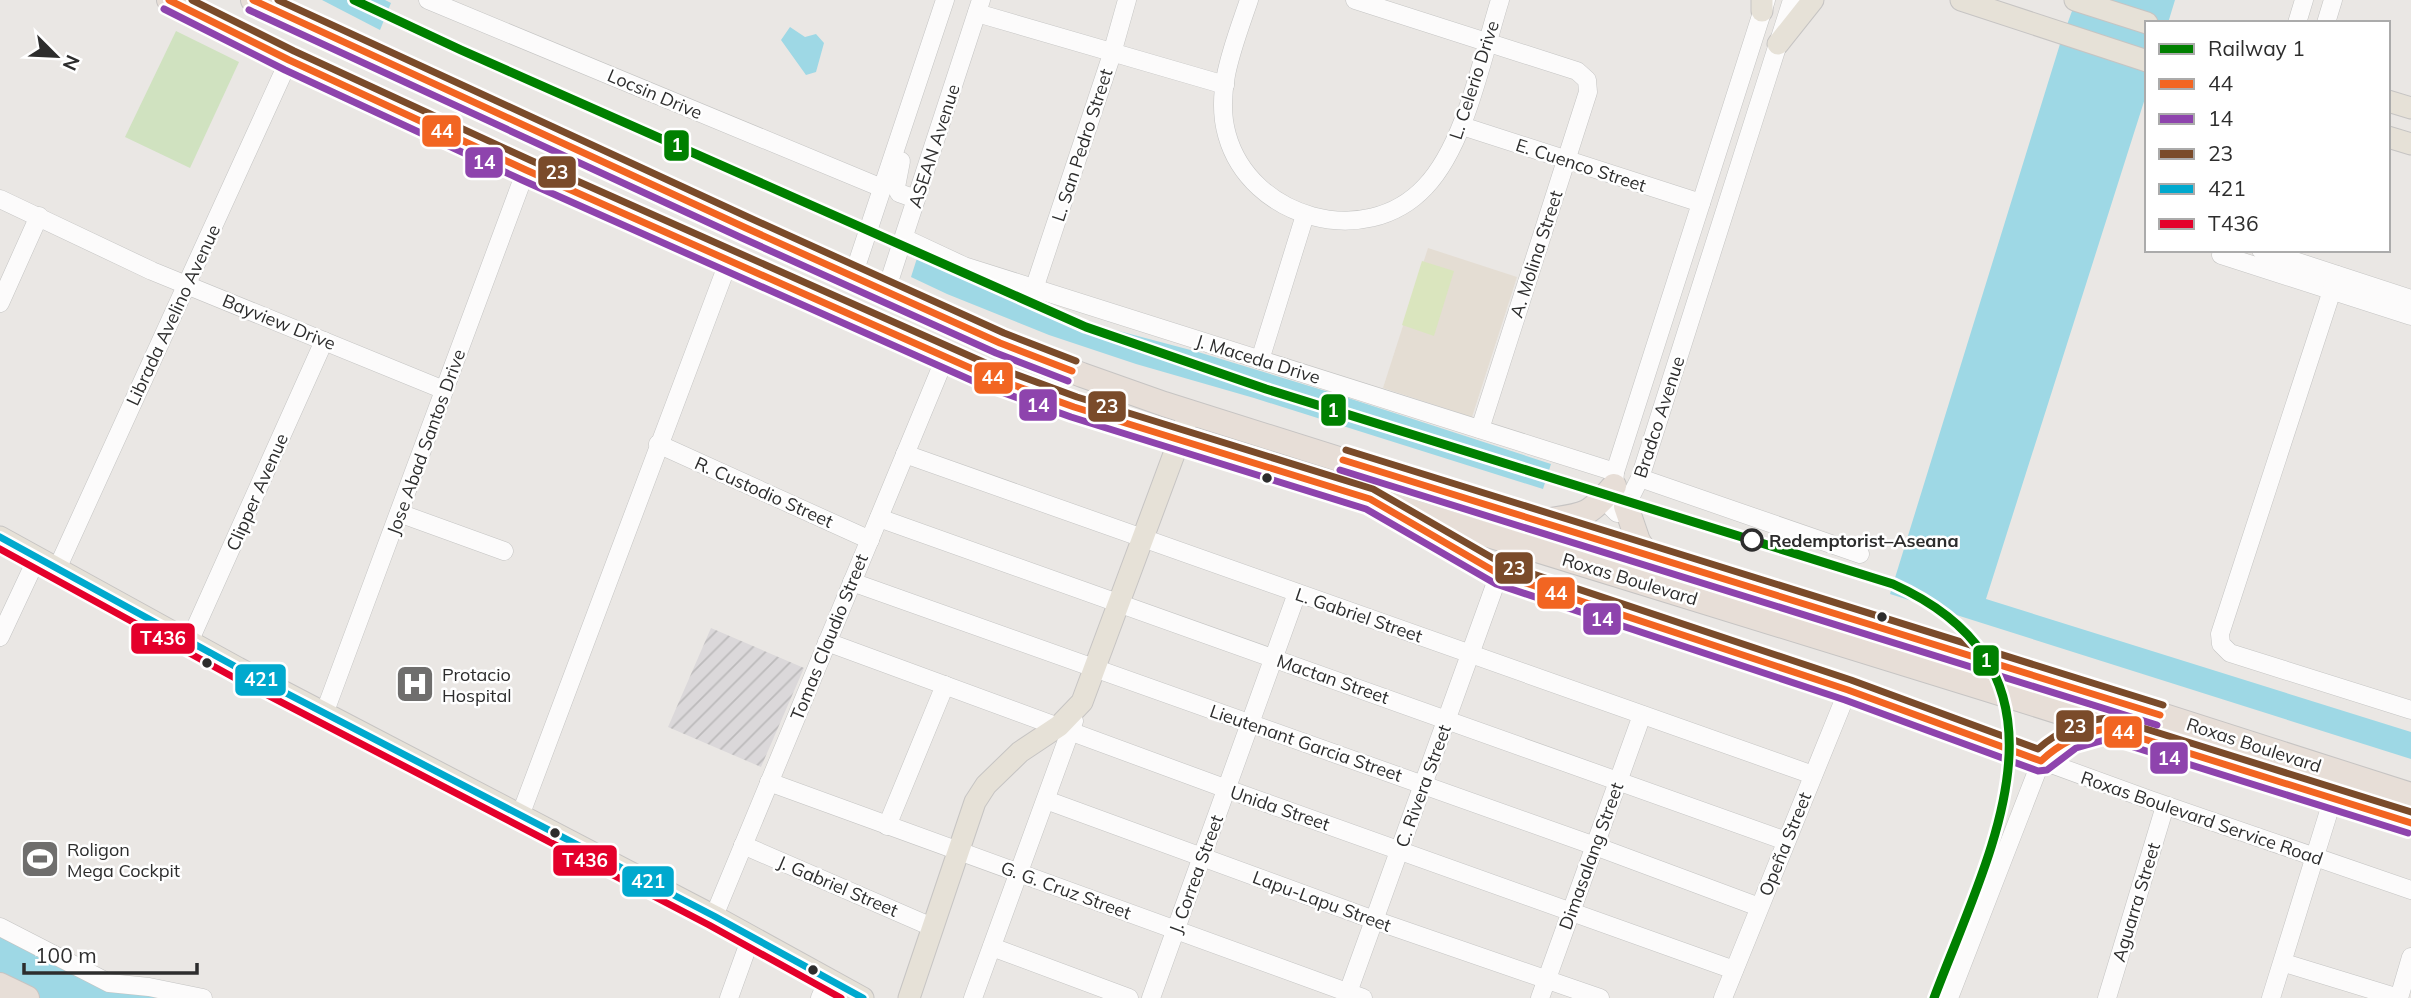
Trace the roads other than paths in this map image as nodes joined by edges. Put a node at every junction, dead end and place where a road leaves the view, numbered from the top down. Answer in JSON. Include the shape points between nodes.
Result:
{"nodes":[{"id":1,"x":169,"y":0,"type":"edge"},
{"id":2,"x":253,"y":0,"type":"edge"},
{"id":3,"x":428,"y":0,"type":"edge"},
{"id":4,"x":1127,"y":0,"type":"edge"},
{"id":5,"x":1249,"y":0,"type":"edge"},
{"id":6,"x":1355,"y":0,"type":"edge"},
{"id":7,"x":1500,"y":0,"type":"edge"},
{"id":8,"x":1792,"y":0,"type":"edge"},
{"id":9,"x":1813,"y":0,"type":"edge"},
{"id":10,"x":1961,"y":0,"type":"edge"},
{"id":11,"x":2075,"y":0,"type":"edge"},
{"id":12,"x":2304,"y":0,"type":"edge"},
{"id":13,"x":2333,"y":0,"type":"edge"},
{"id":14,"x":938,"y":2,"type":"edge"},
{"id":15,"x":1764,"y":4,"type":"edge"},
{"id":16,"x":979,"y":6,"type":"edge"},
{"id":17,"x":2298,"y":21,"type":"edge"},
{"id":18,"x":2327,"y":21,"type":"edge"},
{"id":19,"x":2145,"y":22,"type":"edge"},
{"id":20,"x":1487,"y":41,"type":"junction"},
{"id":21,"x":1778,"y":44,"type":"junction"},
{"id":22,"x":1112,"y":51,"type":"junction"},
{"id":23,"x":289,"y":60,"type":"junction"},
{"id":24,"x":2145,"y":60,"type":"edge"},
{"id":25,"x":1746,"y":65,"type":"junction"},
{"id":26,"x":1225,"y":85,"type":"junction"},
{"id":27,"x":1765,"y":85,"type":"junction"},
{"id":28,"x":2390,"y":102,"type":"edge"},
{"id":29,"x":2411,"y":108,"type":"edge"},
{"id":30,"x":1462,"y":126,"type":"junction"},
{"id":31,"x":2390,"y":138,"type":"edge"},
{"id":32,"x":898,"y":140,"type":"junction"},
{"id":33,"x":2411,"y":144,"type":"edge"},
{"id":34,"x":1566,"y":160,"type":"junction"},
{"id":35,"x":526,"y":170,"type":"junction"},
{"id":36,"x":882,"y":188,"type":"junction"},
{"id":37,"x":0,"y":199,"type":"edge"},
{"id":38,"x":916,"y":199,"type":"junction"},
{"id":39,"x":1701,"y":203,"type":"junction"},
{"id":40,"x":1306,"y":215,"type":"junction"},
{"id":41,"x":39,"y":216,"type":"junction"},
{"id":42,"x":904,"y":237,"type":"junction"},
{"id":43,"x":2222,"y":252,"type":"edge"},
{"id":44,"x":2265,"y":252,"type":"edge"},
{"id":45,"x":729,"y":260,"type":"junction"},
{"id":46,"x":853,"y":276,"type":"junction"},
{"id":47,"x":2335,"y":283,"type":"junction"},
{"id":48,"x":187,"y":284,"type":"junction"},
{"id":49,"x":1034,"y":289,"type":"junction"},
{"id":50,"x":886,"y":292,"type":"junction"},
{"id":51,"x":2411,"y":299,"type":"edge"},
{"id":52,"x":0,"y":303,"type":"edge"},
{"id":53,"x":2411,"y":316,"type":"edge"},
{"id":54,"x":324,"y":341,"type":"junction"},
{"id":55,"x":945,"y":358,"type":"junction"},
{"id":56,"x":1260,"y":360,"type":"junction"},
{"id":57,"x":444,"y":390,"type":"junction"},
{"id":58,"x":1190,"y":411,"type":"junction"},
{"id":59,"x":1480,"y":429,"type":"junction"},
{"id":60,"x":1180,"y":440,"type":"junction"},
{"id":61,"x":658,"y":444,"type":"junction"},
{"id":62,"x":905,"y":454,"type":"junction"},
{"id":63,"x":1640,"y":478,"type":"junction"},
{"id":64,"x":1618,"y":488,"type":"junction"},
{"id":65,"x":1370,"y":499,"type":"junction"},
{"id":66,"x":399,"y":513,"type":"junction"},
{"id":67,"x":879,"y":518,"type":"junction"},
{"id":68,"x":1538,"y":522,"type":"junction"},
{"id":69,"x":0,"y":537,"type":"edge"},
{"id":70,"x":1143,"y":537,"type":"junction"},
{"id":71,"x":870,"y":540,"type":"junction"},
{"id":72,"x":503,"y":551,"type":"dead end"},
{"id":73,"x":1860,"y":554,"type":"dead end"},
{"id":74,"x":1649,"y":557,"type":"junction"},
{"id":75,"x":37,"y":558,"type":"junction"},
{"id":76,"x":57,"y":569,"type":"junction"},
{"id":77,"x":1499,"y":574,"type":"junction"},
{"id":78,"x":852,"y":582,"type":"junction"},
{"id":79,"x":1297,"y":593,"type":"junction"},
{"id":80,"x":1119,"y":603,"type":"junction"},
{"id":81,"x":0,"y":637,"type":"edge"},
{"id":82,"x":189,"y":642,"type":"junction"},
{"id":83,"x":827,"y":642,"type":"junction"},
{"id":84,"x":1470,"y":654,"type":"junction"},
{"id":85,"x":1273,"y":658,"type":"junction"},
{"id":86,"x":1094,"y":669,"type":"junction"},
{"id":87,"x":945,"y":685,"type":"junction"},
{"id":88,"x":1848,"y":690,"type":"junction"},
{"id":89,"x":2411,"y":710,"type":"edge"},
{"id":90,"x":324,"y":713,"type":"junction"},
{"id":91,"x":1642,"y":715,"type":"junction"},
{"id":92,"x":1447,"y":720,"type":"junction"},
{"id":93,"x":1250,"y":723,"type":"junction"},
{"id":94,"x":1065,"y":729,"type":"junction"},
{"id":95,"x":2041,"y":761,"type":"junction"},
{"id":96,"x":1813,"y":775,"type":"junction"},
{"id":97,"x":1619,"y":781,"type":"junction"},
{"id":98,"x":769,"y":782,"type":"junction"},
{"id":99,"x":1423,"y":785,"type":"junction"},
{"id":100,"x":1227,"y":789,"type":"junction"},
{"id":101,"x":2411,"y":796,"type":"edge"},
{"id":102,"x":2333,"y":798,"type":"junction"},
{"id":103,"x":1046,"y":800,"type":"junction"},
{"id":104,"x":2165,"y":806,"type":"junction"},
{"id":105,"x":520,"y":816,"type":"junction"},
{"id":106,"x":2411,"y":823,"type":"edge"},
{"id":107,"x":887,"y":825,"type":"junction"},
{"id":108,"x":1786,"y":841,"type":"junction"},
{"id":109,"x":743,"y":845,"type":"junction"},
{"id":110,"x":1595,"y":846,"type":"junction"},
{"id":111,"x":1400,"y":849,"type":"junction"},
{"id":112,"x":957,"y":851,"type":"junction"},
{"id":113,"x":1202,"y":856,"type":"junction"},
{"id":114,"x":2314,"y":857,"type":"junction"},
{"id":115,"x":1018,"y":873,"type":"junction"},
{"id":116,"x":2411,"y":890,"type":"edge"},
{"id":117,"x":1759,"y":907,"type":"junction"},
{"id":118,"x":1572,"y":912,"type":"junction"},
{"id":119,"x":714,"y":916,"type":"junction"},
{"id":120,"x":1374,"y":920,"type":"junction"},
{"id":121,"x":0,"y":927,"type":"edge"},
{"id":122,"x":932,"y":927,"type":"junction"},
{"id":123,"x":1176,"y":929,"type":"junction"},
{"id":124,"x":751,"y":937,"type":"junction"},
{"id":125,"x":992,"y":947,"type":"junction"},
{"id":126,"x":2411,"y":957,"type":"edge"},
{"id":127,"x":2291,"y":965,"type":"dead end"},
{"id":128,"x":1734,"y":970,"type":"junction"},
{"id":129,"x":1547,"y":980,"type":"junction"},
{"id":130,"x":0,"y":985,"type":"edge"},
{"id":131,"x":824,"y":989,"type":"edge"},
{"id":132,"x":1353,"y":996,"type":"edge"},
{"id":133,"x":27,"y":998,"type":"edge"},
{"id":134,"x":203,"y":998,"type":"edge"},
{"id":135,"x":729,"y":998,"type":"edge"},
{"id":136,"x":863,"y":998,"type":"edge"},
{"id":137,"x":909,"y":998,"type":"edge"},
{"id":138,"x":973,"y":998,"type":"edge"},
{"id":139,"x":1129,"y":998,"type":"edge"},
{"id":140,"x":1150,"y":998,"type":"edge"},
{"id":141,"x":1540,"y":998,"type":"edge"},
{"id":142,"x":1600,"y":998,"type":"edge"},
{"id":143,"x":1723,"y":998,"type":"edge"},
{"id":144,"x":1949,"y":998,"type":"edge"},
{"id":145,"x":2107,"y":998,"type":"edge"},
{"id":146,"x":2271,"y":998,"type":"edge"},
{"id":147,"x":2399,"y":998,"type":"edge"}],
"edges":[{"from":1,"to":23,"type":"highway","name":"Roxas Boulevard"},
{"from":2,"to":46,"type":"highway","name":"Roxas Boulevard"},
{"from":3,"to":36,"type":"street","name":"Locsin Drive"},
{"from":4,"to":22,"type":"street","name":"L. San Pedro Street"},
{"from":5,"to":26,"type":"street","name":"L. Celerio Drive"},
{"from":6,"to":20,"type":"street"},
{"from":7,"to":20,"type":"street","name":"L. Celerio Drive"},
{"from":8,"to":21,"type":"street","name":"Bradco Avenue"},
{"from":9,"to":21,"type":"main road"},
{"from":10,"to":24,"type":"main road"},
{"from":11,"to":19,"type":"main road"},
{"from":12,"to":17,"type":"street"},
{"from":13,"to":18,"type":"street"},
{"from":14,"to":32,"type":"street","name":"ASEAN Avenue"},
{"from":15,"to":25,"type":"street","name":"Bradco Avenue"},
{"from":16,"to":22,"type":"street"},
{"from":16,"to":38,"type":"street","name":"ASEAN Avenue"},
{"from":20,"to":30,"type":"street","name":"L. Celerio Drive"},
{"from":20,"to":34,"type":"street","name":"A. Molina Street","via":[[1577,71],[1586,79],[1588,92]]},
{"from":21,"to":27,"type":"street","name":"Bradco Avenue"},
{"from":22,"to":26,"type":"street"},
{"from":22,"to":49,"type":"street","name":"L. San Pedro Street"},
{"from":23,"to":35,"type":"highway","name":"Roxas Boulevard"},
{"from":23,"to":48,"type":"street","name":"Librada Avelino Avenue"},
{"from":25,"to":27,"type":"street","via":[[1755,50],[1764,51]]},
{"from":25,"to":39,"type":"street","name":"Bradco Avenue"},
{"from":26,"to":40,"type":"street","name":"L. Celerio Drive","via":[[1227,136],[1239,163],[1265,193]]},
{"from":27,"to":63,"type":"street","name":"Bradco Avenue"},
{"from":28,"to":29,"type":"main road"},
{"from":30,"to":34,"type":"street","name":"E. Cuenco Street"},
{"from":30,"to":40,"type":"street","name":"L. Celerio Drive","via":[[1438,171],[1405,203],[1376,216],[1345,222]]},
{"from":31,"to":33,"type":"main road"},
{"from":32,"to":36,"type":"street","name":"ASEAN Avenue"},
{"from":32,"to":38,"type":"street","via":[[901,163],[896,187],[898,193]]},
{"from":34,"to":39,"type":"street","name":"E. Cuenco Street"},
{"from":34,"to":59,"type":"street","name":"A. Molina Street"},
{"from":35,"to":45,"type":"highway","name":"Roxas Boulevard"},
{"from":35,"to":57,"type":"street","name":"Jose Abad Santos Drive"},
{"from":36,"to":46,"type":"street","name":"ASEAN Avenue"},
{"from":37,"to":41,"type":"street","name":"Bayview Drive"},
{"from":38,"to":42,"type":"street","name":"ASEAN Avenue"},
{"from":39,"to":64,"type":"street","name":"Bradco Avenue"},
{"from":40,"to":56,"type":"street"},
{"from":41,"to":48,"type":"street","name":"Bayview Drive"},
{"from":41,"to":52,"type":"street"},
{"from":42,"to":49,"type":"street","name":"J. Maceda Drive","via":[[964,265]]},
{"from":42,"to":50,"type":"street","name":"ASEAN Avenue"},
{"from":43,"to":47,"type":"street"},
{"from":44,"to":47,"type":"street"},
{"from":45,"to":55,"type":"highway","name":"Roxas Boulevard"},
{"from":45,"to":61,"type":"street"},
{"from":46,"to":50,"type":"highway","name":"Roxas Boulevard"},
{"from":47,"to":51,"type":"street"},
{"from":47,"to":53,"type":"street"},
{"from":47,"to":89,"type":"street","via":[[2220,634],[2221,644],[2230,653]]},
{"from":48,"to":54,"type":"street","name":"Bayview Drive"},
{"from":48,"to":76,"type":"street","name":"Librada Avelino Avenue"},
{"from":49,"to":56,"type":"street","name":"J. Maceda Drive"},
{"from":50,"to":58,"type":"highway","name":"Roxas Boulevard","via":[[1083,376]]},
{"from":54,"to":57,"type":"street","name":"Bayview Drive"},
{"from":54,"to":82,"type":"street","name":"Clipper Avenue"},
{"from":55,"to":60,"type":"highway","name":"Roxas Boulevard","via":[[1073,407]]},
{"from":55,"to":62,"type":"street","name":"Tomas Claudio Street"},
{"from":56,"to":59,"type":"street","name":"J. Maceda Drive"},
{"from":57,"to":66,"type":"street","name":"Jose Abad Santos Drive"},
{"from":58,"to":60,"type":"main road"},
{"from":58,"to":68,"type":"highway","name":"Roxas Boulevard"},
{"from":59,"to":64,"type":"street","name":"J. Maceda Drive"},
{"from":60,"to":65,"type":"highway","name":"Roxas Boulevard"},
{"from":60,"to":70,"type":"main road"},
{"from":61,"to":71,"type":"street","name":"R. Custodio Street"},
{"from":61,"to":105,"type":"street"},
{"from":62,"to":67,"type":"street","name":"Tomas Claudio Street"},
{"from":62,"to":70,"type":"street","name":"L. Gabriel Street"},
{"from":63,"to":64,"type":"street","name":"Bradco Avenue"},
{"from":63,"to":73,"type":"street"},
{"from":64,"to":68,"type":"highway","via":[[1592,511]]},
{"from":64,"to":74,"type":"highway"},
{"from":65,"to":77,"type":"street","name":"Roxas Boulevard Service Road"},
{"from":65,"to":102,"type":"highway","name":"Roxas Boulevard"},
{"from":66,"to":72,"type":"street"},
{"from":66,"to":90,"type":"street","name":"Jose Abad Santos Drive"},
{"from":67,"to":71,"type":"street","name":"Tomas Claudio Street"},
{"from":67,"to":80,"type":"street","name":"Mactan Street"},
{"from":68,"to":74,"type":"highway","name":"Roxas Boulevard"},
{"from":69,"to":75,"type":"main road"},
{"from":70,"to":79,"type":"street","name":"L. Gabriel Street"},
{"from":70,"to":80,"type":"main road"},
{"from":71,"to":78,"type":"street","name":"Tomas Claudio Street"},
{"from":74,"to":101,"type":"highway","name":"Roxas Boulevard","via":[[1880,625]]},
{"from":75,"to":76,"type":"main road"},
{"from":75,"to":81,"type":"street"},
{"from":76,"to":82,"type":"main road"},
{"from":77,"to":84,"type":"street","name":"C. Rivera Street"},
{"from":77,"to":88,"type":"street","name":"Roxas Boulevard Service Road"},
{"from":78,"to":83,"type":"street","name":"Tomas Claudio Street"},
{"from":78,"to":86,"type":"street","name":"Lieutenant Garcia Street"},
{"from":79,"to":84,"type":"street","name":"L. Gabriel Street"},
{"from":79,"to":85,"type":"street","name":"J. Correa Street"},
{"from":80,"to":85,"type":"street","name":"Mactan Street"},
{"from":80,"to":86,"type":"main road"},
{"from":82,"to":90,"type":"main road"},
{"from":83,"to":87,"type":"street","name":"Unida Street"},
{"from":83,"to":98,"type":"street","name":"Tomas Claudio Street"},
{"from":84,"to":91,"type":"street","name":"L. Gabriel Street"},
{"from":84,"to":92,"type":"street","name":"C. Rivera Street"},
{"from":85,"to":92,"type":"street","name":"Mactan Street"},
{"from":85,"to":93,"type":"street","name":"J. Correa Street"},
{"from":86,"to":93,"type":"street","name":"Lieutenant Garcia Street"},
{"from":86,"to":94,"type":"main road","via":[[1082,702]]},
{"from":87,"to":94,"type":"street","name":"Unida Street"},
{"from":87,"to":107,"type":"street"},
{"from":88,"to":95,"type":"street","name":"Roxas Boulevard Service Road"},
{"from":88,"to":96,"type":"street","name":"Opeña Street"},
{"from":90,"to":105,"type":"main road"},
{"from":91,"to":96,"type":"street","name":"L. Gabriel Street"},
{"from":91,"to":97,"type":"street","name":"Dimasalang Street"},
{"from":92,"to":97,"type":"street","name":"Mactan Street"},
{"from":92,"to":99,"type":"street","name":"C. Rivera Street"},
{"from":93,"to":99,"type":"street","name":"Lieutenant Garcia Street"},
{"from":93,"to":100,"type":"street","name":"J. Correa Street"},
{"from":94,"to":100,"type":"street","name":"Unida Street"},
{"from":94,"to":103,"type":"street"},
{"from":94,"to":112,"type":"main road","via":[[1020,752],[986,785]]},
{"from":95,"to":104,"type":"street","name":"Roxas Boulevard Service Road"},
{"from":95,"to":144,"type":"street"},
{"from":96,"to":108,"type":"street","name":"Opeña Street"},
{"from":97,"to":108,"type":"street","name":"Mactan Street"},
{"from":97,"to":110,"type":"street","name":"Dimasalang Street"},
{"from":98,"to":107,"type":"street","name":"G. G. Cruz Street"},
{"from":98,"to":109,"type":"street","name":"Tomas Claudio Street"},
{"from":99,"to":110,"type":"street","name":"Lieutenant Garcia Street"},
{"from":99,"to":111,"type":"street","name":"C. Rivera Street"},
{"from":100,"to":111,"type":"street","name":"Unida Street"},
{"from":100,"to":113,"type":"street","name":"J. Correa Street"},
{"from":102,"to":106,"type":"highway","name":"Roxas Boulevard"},
{"from":102,"to":114,"type":"street"},
{"from":103,"to":113,"type":"street","name":"Lapu-Lapu Street"},
{"from":103,"to":115,"type":"street"},
{"from":104,"to":114,"type":"street","name":"Roxas Boulevard Service Road"},
{"from":104,"to":145,"type":"street","name":"Aguarra Street"},
{"from":105,"to":119,"type":"main road"},
{"from":107,"to":112,"type":"street","name":"G. G. Cruz Street"},
{"from":108,"to":117,"type":"street","name":"Opeña Street"},
{"from":109,"to":119,"type":"street","name":"Tomas Claudio Street"},
{"from":109,"to":122,"type":"street","name":"J. Gabriel Street"},
{"from":110,"to":117,"type":"street","name":"Lieutenant Garcia Street"},
{"from":110,"to":118,"type":"street","name":"Dimasalang Street"},
{"from":111,"to":118,"type":"street","name":"Unida Street"},
{"from":111,"to":120,"type":"street","name":"C. Rivera Street"},
{"from":112,"to":115,"type":"street","name":"G. G. Cruz Street"},
{"from":112,"to":122,"type":"main road"},
{"from":113,"to":120,"type":"street","name":"Lapu-Lapu Street"},
{"from":113,"to":123,"type":"street","name":"J. Correa Street"},
{"from":114,"to":116,"type":"street","name":"Roxas Boulevard Service Road"},
{"from":114,"to":146,"type":"street"},
{"from":115,"to":123,"type":"street","name":"G. G. Cruz Street"},
{"from":115,"to":125,"type":"street"},
{"from":117,"to":128,"type":"street","name":"Opeña Street"},
{"from":118,"to":128,"type":"street","name":"Unida Street"},
{"from":118,"to":129,"type":"street","name":"Dimasalang Street"},
{"from":119,"to":124,"type":"main road"},
{"from":120,"to":129,"type":"street","name":"Lapu-Lapu Street"},
{"from":120,"to":132,"type":"street","name":"C. Rivera Street"},
{"from":121,"to":134,"type":"street","via":[[109,983]]},
{"from":122,"to":137,"type":"main road"},
{"from":123,"to":132,"type":"street","name":"G. G. Cruz Street"},
{"from":123,"to":140,"type":"street","name":"J. Correa Street"},
{"from":124,"to":131,"type":"main road"},
{"from":124,"to":135,"type":"street"},
{"from":125,"to":138,"type":"street"},
{"from":125,"to":139,"type":"street"},
{"from":126,"to":147,"type":"street"},
{"from":127,"to":147,"type":"street"},
{"from":128,"to":143,"type":"street","name":"Opeña Street"},
{"from":129,"to":141,"type":"street","name":"Dimasalang Street"},
{"from":129,"to":142,"type":"street","name":"Lapu-Lapu Street"},
{"from":130,"to":133,"type":"highway"},
{"from":131,"to":136,"type":"main road"}]}
